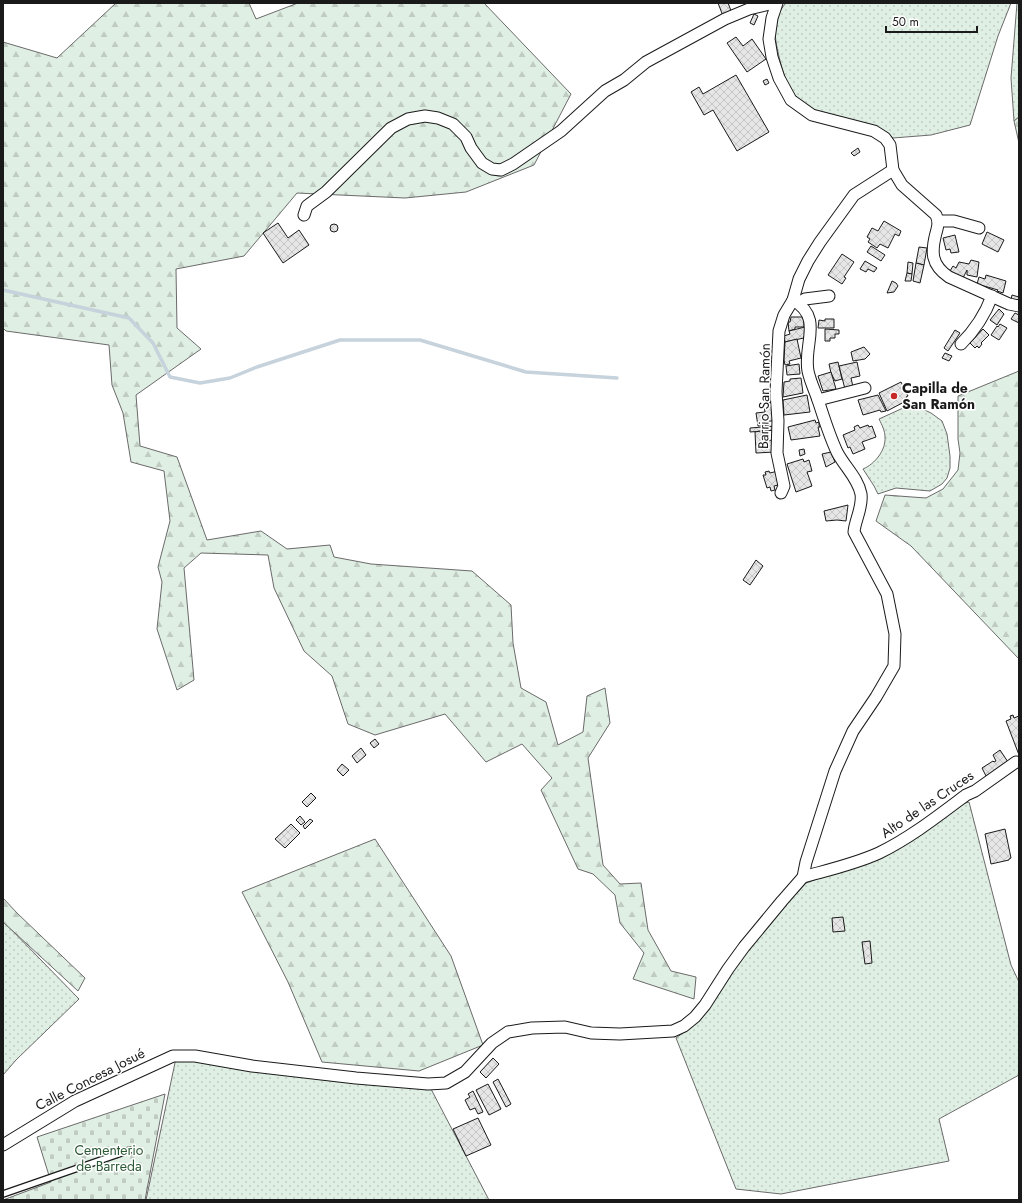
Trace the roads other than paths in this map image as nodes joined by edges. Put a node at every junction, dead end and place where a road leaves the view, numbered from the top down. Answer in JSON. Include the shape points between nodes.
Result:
{"nodes":[{"id":1,"x":774,"y":3,"type":"edge"},
{"id":2,"x":777,"y":3,"type":"edge"},
{"id":3,"x":893,"y":170,"type":"junction"},
{"id":4,"x":304,"y":215,"type":"dead end"},
{"id":5,"x":939,"y":221,"type":"junction"},
{"id":6,"x":979,"y":228,"type":"dead end"},
{"id":7,"x":829,"y":296,"type":"dead end"},
{"id":8,"x":992,"y":296,"type":"junction"},
{"id":9,"x":795,"y":302,"type":"junction"},
{"id":10,"x":1019,"y":306,"type":"edge"},
{"id":11,"x":961,"y":344,"type":"dead end"},
{"id":12,"x":865,"y":388,"type":"dead end"},
{"id":13,"x":818,"y":400,"type":"junction"},
{"id":14,"x":781,"y":493,"type":"dead end"},
{"id":15,"x":1016,"y":762,"type":"dead end"},
{"id":16,"x":803,"y":877,"type":"junction"},
{"id":17,"x":3,"y":1145,"type":"edge"},
{"id":18,"x":130,"y":1150,"type":"dead end"},
{"id":19,"x":3,"y":1194,"type":"edge"}],
"edges":[{"from":1,"to":4,"type":"street","via":[[749,8],[725,19],[646,62],[605,91],[562,131],[501,170],[492,169],[482,163],[466,137],[453,124],[425,116],[408,119],[391,128],[326,192],[307,206]]},
{"from":2,"to":3,"type":"street","via":[[772,18],[770,45],[779,78],[791,100],[812,115],[874,131],[885,138],[890,145]]},
{"from":3,"to":5,"type":"street","via":[[902,185],[936,215]]},
{"from":3,"to":9,"type":"street","name":"Barrio San Ramón","via":[[854,195],[808,261],[799,279]]},
{"from":5,"to":6,"type":"street","via":[[954,221]]},
{"from":5,"to":8,"type":"street","via":[[933,252],[936,266],[949,277]]},
{"from":7,"to":9,"type":"street"},
{"from":8,"to":10,"type":"street"},
{"from":8,"to":11,"type":"street","via":[[977,326]]},
{"from":9,"to":13,"type":"street","via":[[804,308],[811,322],[807,362]]},
{"from":9,"to":14,"type":"street","name":"Barrio San Ramón","via":[[784,315],[779,338],[776,392],[777,452],[784,486]]},
{"from":12,"to":13,"type":"street"},
{"from":13,"to":16,"type":"street","via":[[835,446],[856,480],[861,494],[854,532],[886,594],[895,634],[894,666],[853,730],[834,771]]},
{"from":15,"to":16,"type":"street","name":"Alto de las Cruces","via":[[899,843],[856,862]]},
{"from":16,"to":17,"type":"street","name":"Calle Concesa Josué","via":[[740,953],[695,1017],[674,1031],[620,1034],[538,1028],[508,1032],[492,1043],[465,1072],[446,1083],[428,1084],[252,1066],[195,1056],[173,1056],[75,1101]]},
{"from":18,"to":19,"type":"lane"}]}
